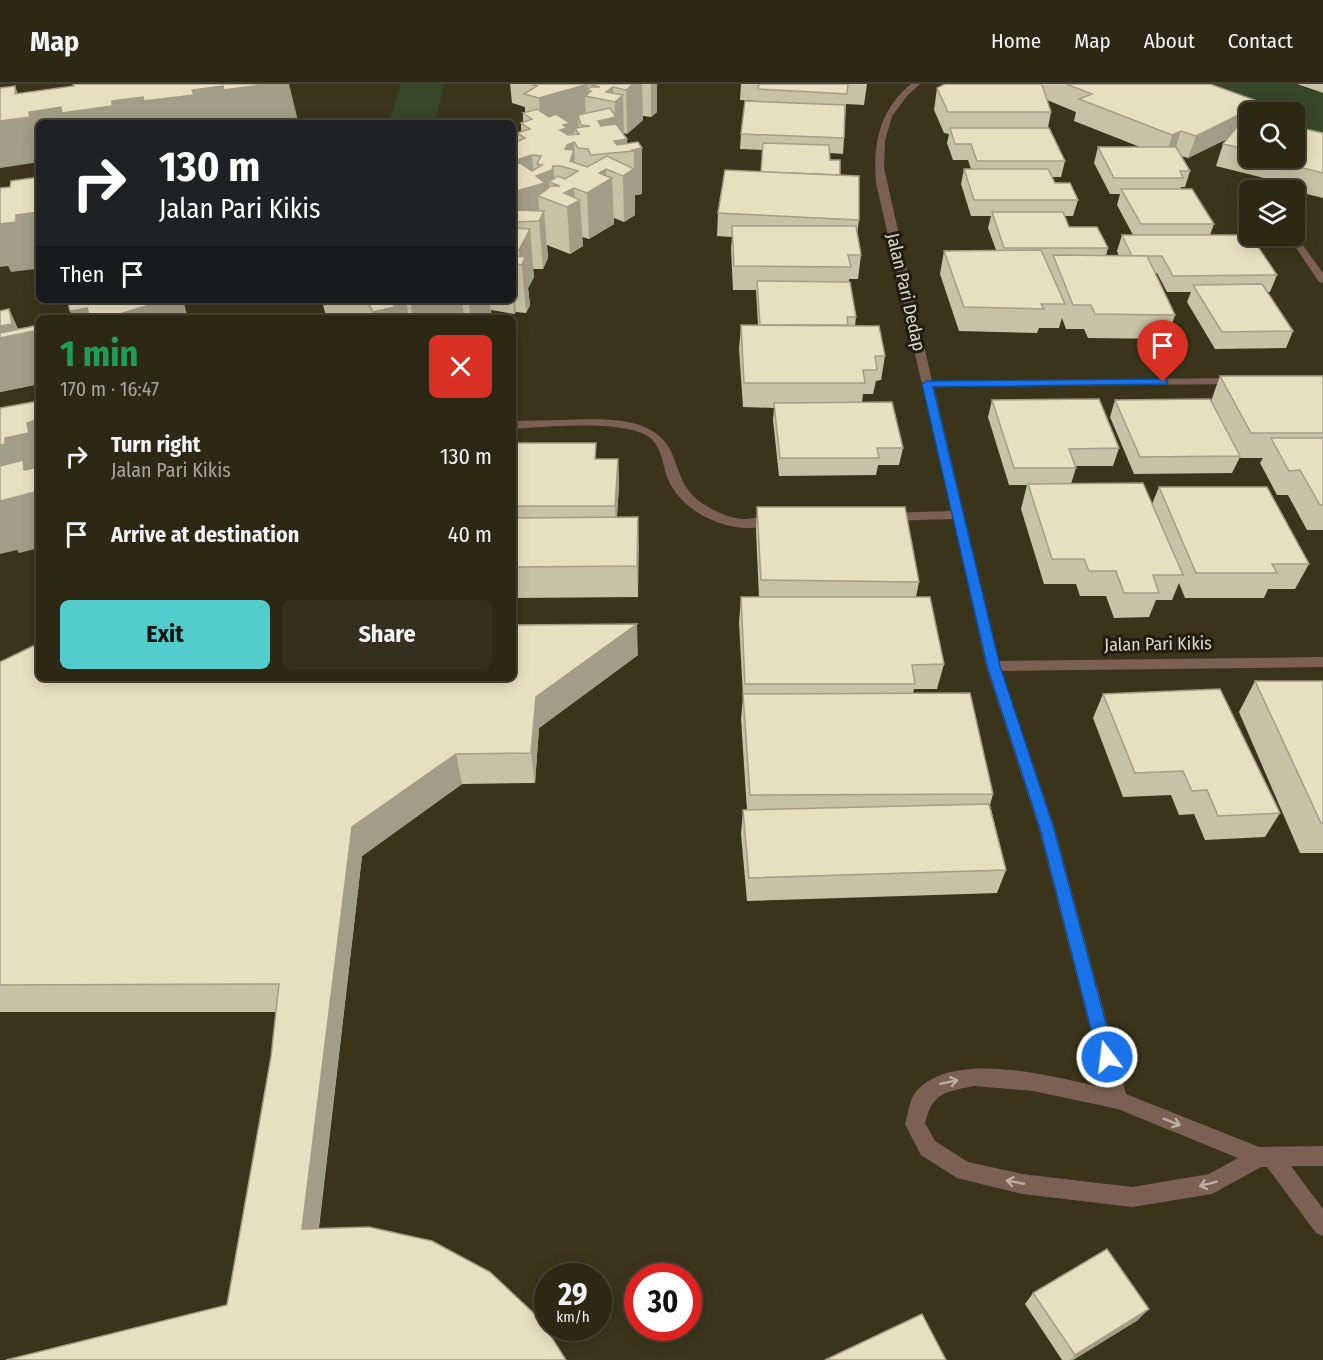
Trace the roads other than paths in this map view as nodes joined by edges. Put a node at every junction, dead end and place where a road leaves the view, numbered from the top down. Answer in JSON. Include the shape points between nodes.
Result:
{"nodes":[{"id":1,"x":916,"y":84,"type":"edge"},
{"id":2,"x":1300,"y":246,"type":"edge"},
{"id":3,"x":1323,"y":280,"type":"edge"},
{"id":4,"x":1252,"y":381,"type":"edge"},
{"id":5,"x":927,"y":384,"type":"junction"},
{"id":6,"x":516,"y":425,"type":"edge"},
{"id":7,"x":958,"y":515,"type":"junction"},
{"id":8,"x":870,"y":518,"type":"edge"},
{"id":9,"x":787,"y":521,"type":"edge"},
{"id":10,"x":1323,"y":662,"type":"edge"},
{"id":11,"x":993,"y":666,"type":"junction"},
{"id":12,"x":1118,"y":1100,"type":"junction"},
{"id":13,"x":1323,"y":1156,"type":"edge"},
{"id":14,"x":1266,"y":1157,"type":"junction"},
{"id":15,"x":1323,"y":1226,"type":"edge"}],
"edges":[{"from":1,"to":5,"type":"street","name":"Jalan Pari Dedap","via":[[900,95],[891,110],[878,143],[878,163]]},
{"from":2,"to":3,"type":"street"},
{"from":4,"to":5,"type":"street"},
{"from":5,"to":7,"type":"street","name":"Jalan Pari Dedap"},
{"from":6,"to":9,"type":"street","via":[[621,425],[644,430],[662,444],[676,483],[689,500],[739,523]]},
{"from":7,"to":8,"type":"street"},
{"from":7,"to":11,"type":"street","name":"Jalan Pari Dedap"},
{"from":10,"to":11,"type":"street","name":"Jalan Pari Kikis"},
{"from":11,"to":12,"type":"street","name":"Jalan Pari Dedap","via":[[1047,829]]},
{"from":12,"to":14,"type":"street","one_way":true},
{"from":14,"to":12,"type":"street","one_way":true,"via":[[1212,1184],[1132,1197],[1022,1184],[964,1171],[928,1148],[915,1124],[921,1101],[939,1084],[974,1077],[1033,1082]]},
{"from":13,"to":14,"type":"street"},
{"from":14,"to":15,"type":"street"}]}
